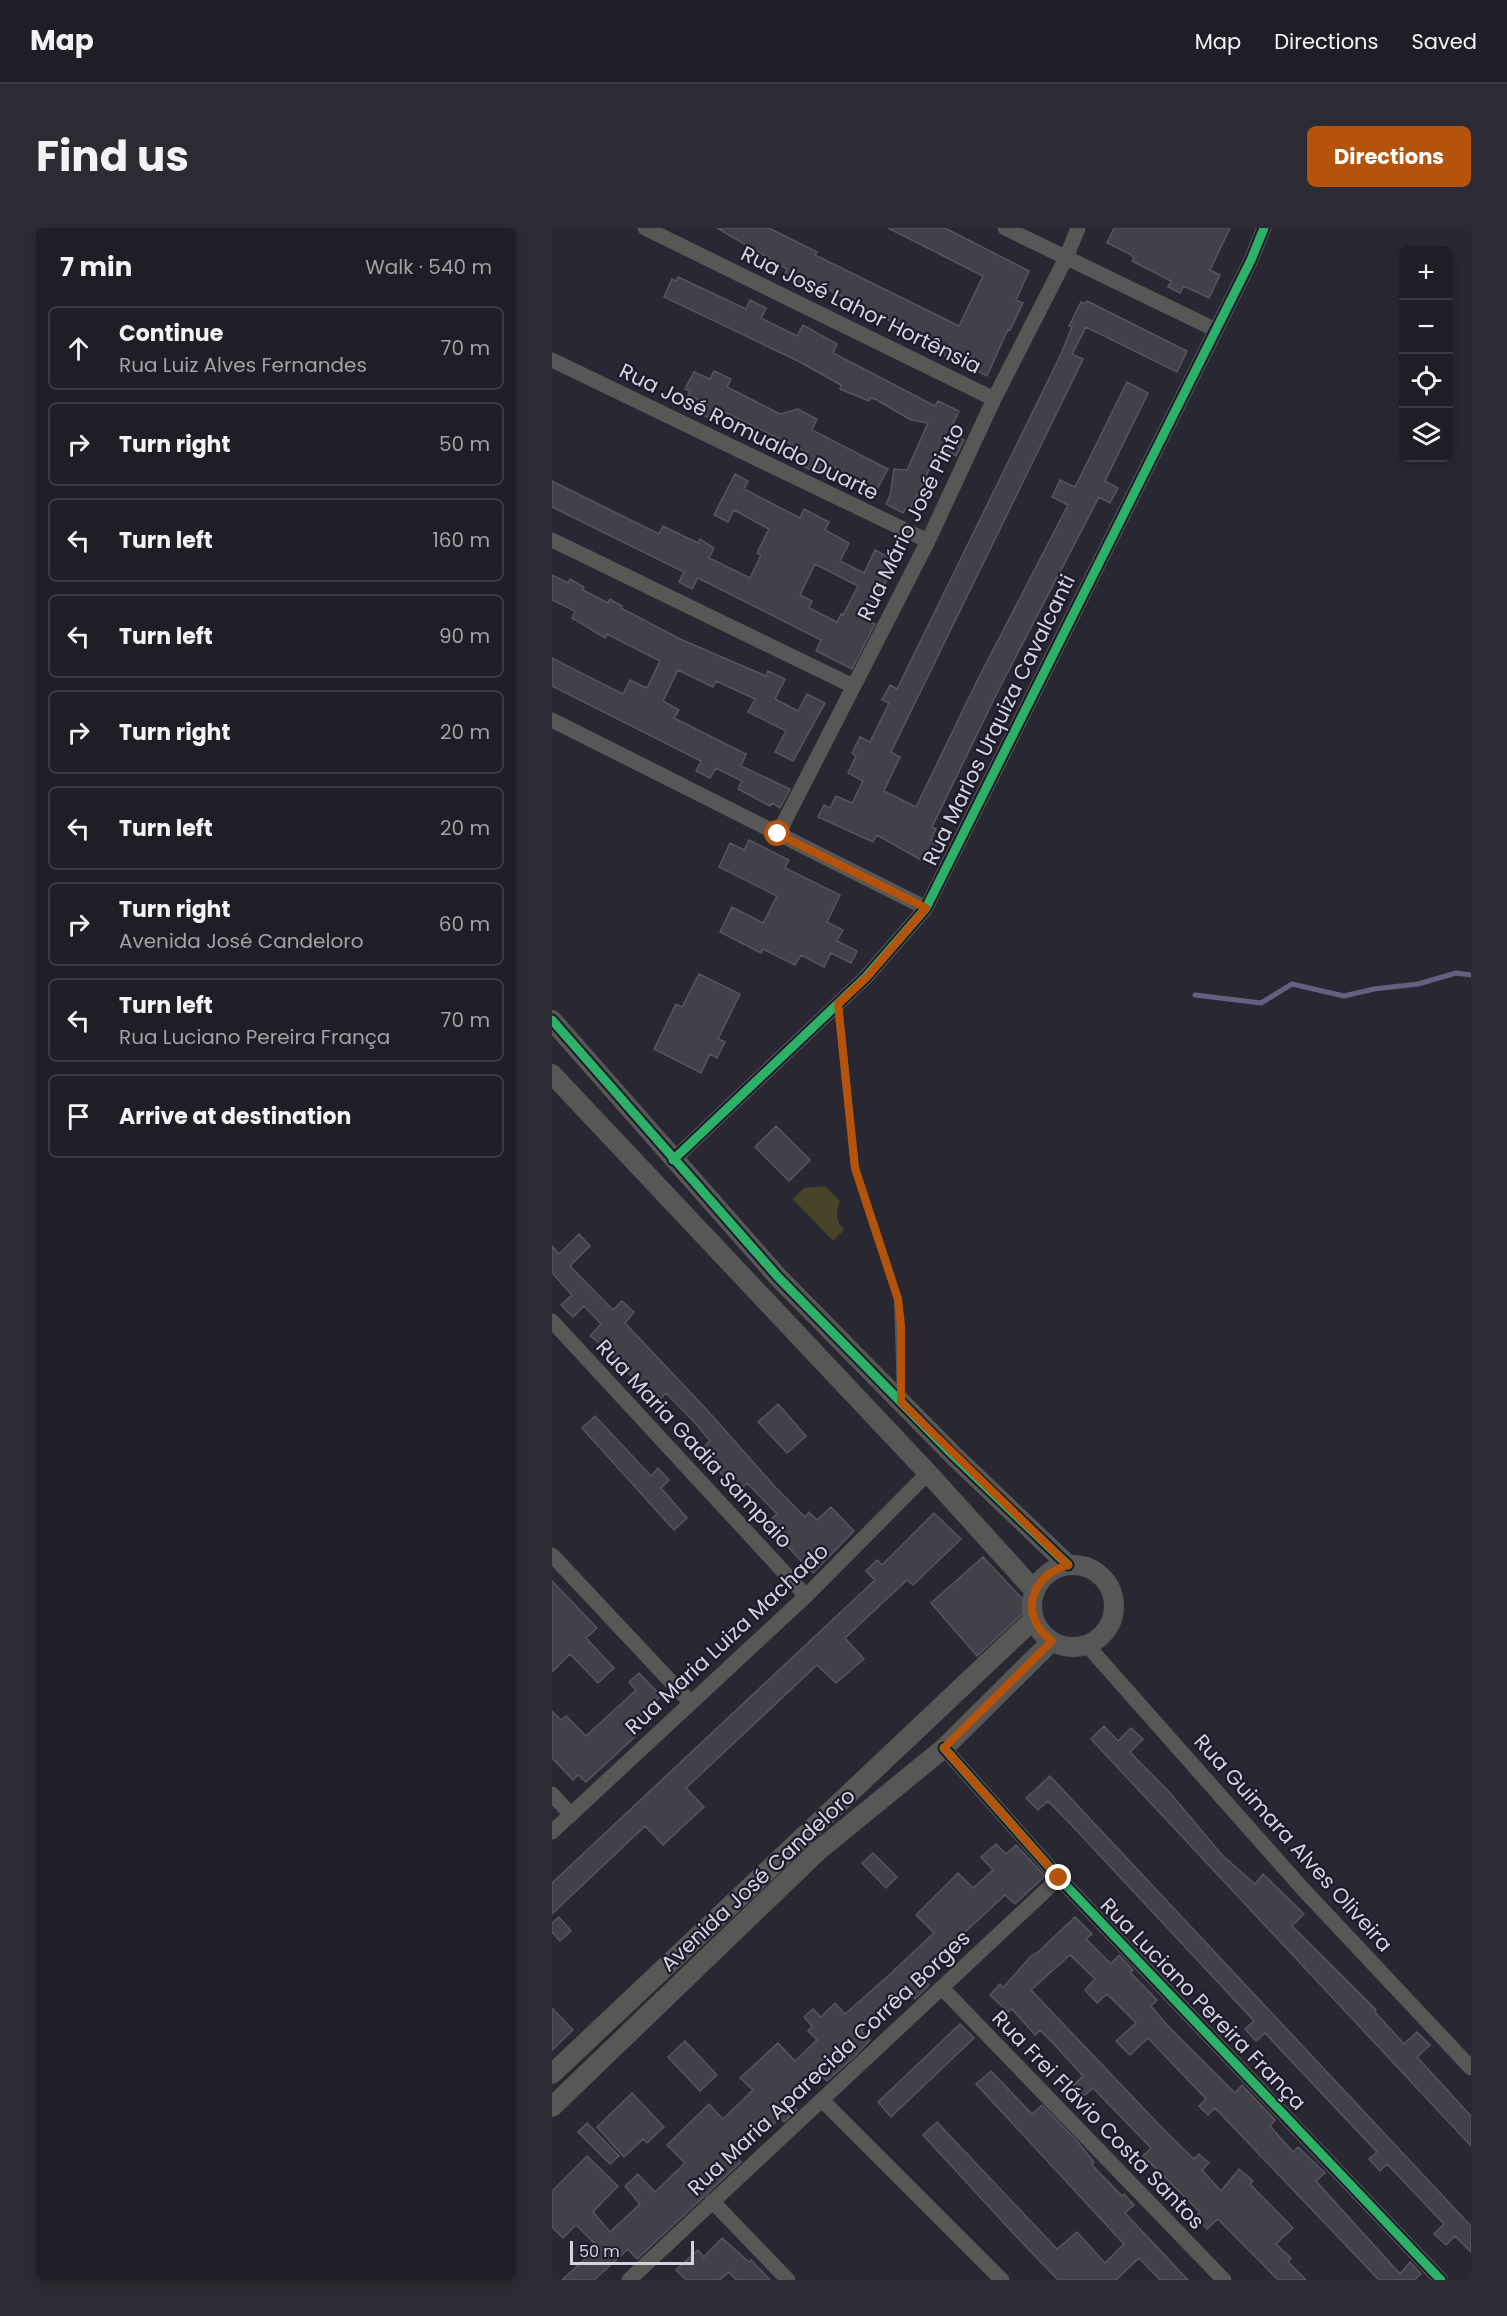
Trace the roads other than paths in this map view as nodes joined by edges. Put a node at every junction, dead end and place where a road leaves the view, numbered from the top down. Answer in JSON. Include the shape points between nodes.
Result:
{"nodes":[{"id":1,"x":645,"y":228,"type":"edge"},
{"id":2,"x":1005,"y":228,"type":"edge"},
{"id":3,"x":1078,"y":228,"type":"edge"},
{"id":4,"x":1264,"y":228,"type":"edge"},
{"id":5,"x":1066,"y":258,"type":"junction"},
{"id":6,"x":1214,"y":329,"type":"junction"},
{"id":7,"x":552,"y":360,"type":"edge"},
{"id":8,"x":994,"y":399,"type":"junction"},
{"id":9,"x":552,"y":540,"type":"edge"},
{"id":10,"x":927,"y":541,"type":"junction"},
{"id":11,"x":853,"y":686,"type":"junction"},
{"id":12,"x":552,"y":720,"type":"edge"},
{"id":13,"x":778,"y":834,"type":"junction"},
{"id":14,"x":926,"y":908,"type":"junction"},
{"id":15,"x":838,"y":1004,"type":"junction"},
{"id":16,"x":552,"y":1021,"type":"edge"},
{"id":17,"x":552,"y":1074,"type":"edge"},
{"id":18,"x":673,"y":1160,"type":"junction"},
{"id":19,"x":552,"y":1321,"type":"edge"},
{"id":20,"x":901,"y":1402,"type":"junction"},
{"id":21,"x":928,"y":1473,"type":"junction"},
{"id":22,"x":552,"y":1555,"type":"edge"},
{"id":23,"x":1068,"y":1565,"type":"junction"},
{"id":24,"x":1035,"y":1591,"type":"junction"},
{"id":25,"x":806,"y":1596,"type":"junction"},
{"id":26,"x":1034,"y":1619,"type":"junction"},
{"id":27,"x":1052,"y":1641,"type":"junction"},
{"id":28,"x":1086,"y":1644,"type":"junction"},
{"id":29,"x":690,"y":1702,"type":"junction"},
{"id":30,"x":944,"y":1748,"type":"junction"},
{"id":31,"x":552,"y":1794,"type":"edge"},
{"id":32,"x":571,"y":1815,"type":"junction"},
{"id":33,"x":552,"y":1832,"type":"edge"},
{"id":34,"x":1059,"y":1878,"type":"junction"},
{"id":35,"x":942,"y":1988,"type":"junction"},
{"id":36,"x":1471,"y":2068,"type":"edge"},
{"id":37,"x":552,"y":2074,"type":"edge"},
{"id":38,"x":554,"y":2099,"type":"edge"},
{"id":39,"x":822,"y":2100,"type":"junction"},
{"id":40,"x":712,"y":2201,"type":"junction"},
{"id":41,"x":629,"y":2280,"type":"edge"},
{"id":42,"x":788,"y":2280,"type":"edge"},
{"id":43,"x":1002,"y":2280,"type":"edge"},
{"id":44,"x":1224,"y":2280,"type":"edge"},
{"id":45,"x":1441,"y":2280,"type":"edge"}],
"edges":[{"from":1,"to":8,"type":"street","name":"Rua José Lahor Hortênsia"},
{"from":2,"to":5,"type":"street"},
{"from":3,"to":5,"type":"street","name":"Rua Mário José Pinto"},
{"from":4,"to":6,"type":"street","name":"Rua Marlos Urquiza Cavalcanti"},
{"from":5,"to":6,"type":"street"},
{"from":5,"to":8,"type":"street","name":"Rua Mário José Pinto"},
{"from":6,"to":14,"type":"street","name":"Rua Marlos Urquiza Cavalcanti"},
{"from":7,"to":10,"type":"street","name":"Rua José Romualdo Duarte"},
{"from":8,"to":10,"type":"street","name":"Rua Mário José Pinto"},
{"from":9,"to":11,"type":"street"},
{"from":10,"to":11,"type":"street","name":"Rua Mário José Pinto"},
{"from":11,"to":13,"type":"street","name":"Rua Mário José Pinto"},
{"from":12,"to":13,"type":"street"},
{"from":13,"to":14,"type":"street"},
{"from":14,"to":15,"type":"street","name":"Rua Marlos Urquiza Cavalcanti","via":[[867,977]]},
{"from":15,"to":18,"type":"street","name":"Rua Marlos Urquiza Cavalcanti"},
{"from":15,"to":20,"type":"lane","via":[[855,1168],[898,1299]]},
{"from":16,"to":18,"type":"street"},
{"from":17,"to":21,"type":"street"},
{"from":18,"to":20,"type":"street","via":[[778,1277]]},
{"from":19,"to":25,"type":"street","name":"Rua Maria Gadia Sampaio"},
{"from":20,"to":23,"type":"street"},
{"from":21,"to":24,"type":"street"},
{"from":21,"to":25,"type":"street","name":"Rua Maria Luiza Machado"},
{"from":22,"to":29,"type":"street"},
{"from":23,"to":24,"type":"street","via":[[1048,1573]]},
{"from":23,"to":28,"type":"street","via":[[1091,1569],[1101,1576],[1112,1596],[1111,1620],[1105,1630]]},
{"from":24,"to":26,"type":"street"},
{"from":25,"to":29,"type":"street","name":"Rua Maria Luiza Machado"},
{"from":26,"to":27,"type":"street"},
{"from":26,"to":37,"type":"street","name":"Avenida José Candeloro"},
{"from":27,"to":28,"type":"street","via":[[1063,1646]]},
{"from":27,"to":30,"type":"street","name":"Avenida José Candeloro"},
{"from":28,"to":36,"type":"street","name":"Rua Guimara Alves Oliveira","via":[[1302,1888]]},
{"from":29,"to":32,"type":"street","name":"Rua Maria Luiza Machado"},
{"from":30,"to":34,"type":"street","name":"Rua Luciano Pereira França"},
{"from":30,"to":38,"type":"street","name":"Avenida José Candeloro","via":[[818,1851]]},
{"from":31,"to":32,"type":"street"},
{"from":32,"to":33,"type":"street","name":"Rua Maria Luiza Machado"},
{"from":34,"to":35,"type":"street","name":"Rua Maria Aparecida Corrêa Borges"},
{"from":34,"to":45,"type":"street","name":"Rua Luciano Pereira França"},
{"from":35,"to":39,"type":"street","name":"Rua Maria Aparecida Corrêa Borges"},
{"from":35,"to":44,"type":"street","name":"Rua Frei Flávio Costa Santos"},
{"from":39,"to":40,"type":"street","name":"Rua Maria Aparecida Corrêa Borges"},
{"from":39,"to":43,"type":"street"},
{"from":40,"to":41,"type":"street","name":"Rua Maria Aparecida Corrêa Borges"},
{"from":40,"to":42,"type":"street"}]}
